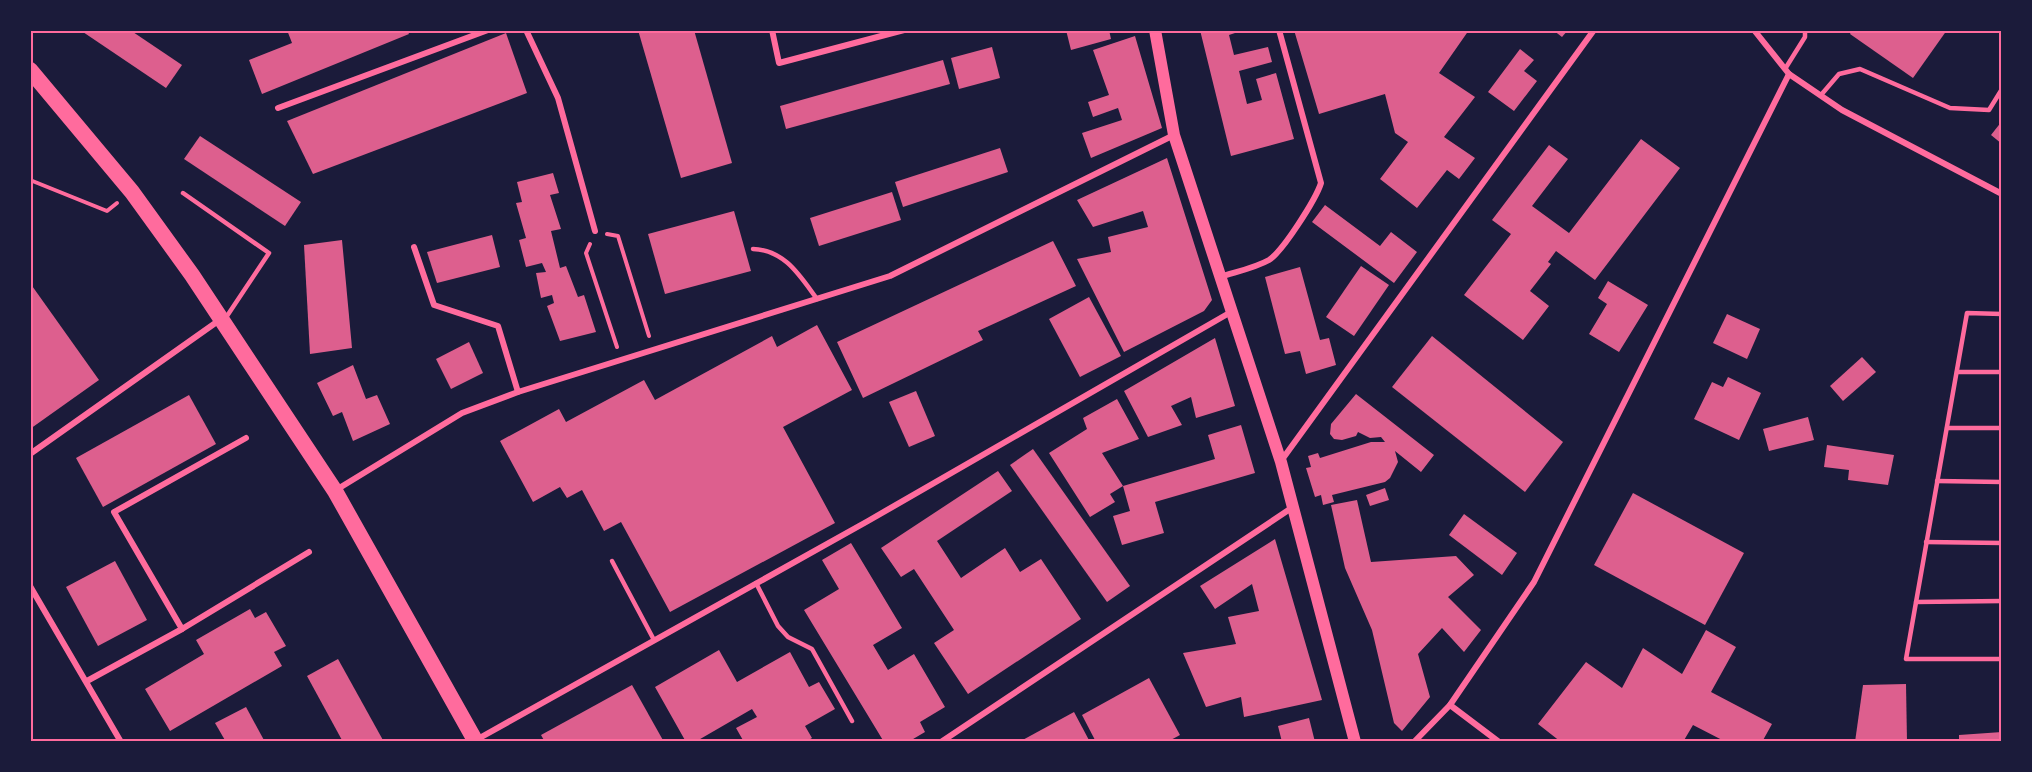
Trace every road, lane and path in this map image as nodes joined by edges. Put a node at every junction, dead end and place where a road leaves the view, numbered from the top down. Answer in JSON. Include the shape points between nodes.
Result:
{"nodes":[{"id":1,"x":488,"y":30,"type":"edge"},
{"id":2,"x":526,"y":30,"type":"edge"},
{"id":3,"x":772,"y":30,"type":"edge"},
{"id":4,"x":904,"y":30,"type":"edge"},
{"id":5,"x":1155,"y":30,"type":"edge"},
{"id":6,"x":1279,"y":30,"type":"edge"},
{"id":7,"x":1594,"y":30,"type":"edge"},
{"id":8,"x":1754,"y":30,"type":"edge"},
{"id":9,"x":1804,"y":30,"type":"edge"},
{"id":10,"x":30,"y":70,"type":"edge"},
{"id":11,"x":1787,"y":71,"type":"junction"},
{"id":12,"x":2002,"y":88,"type":"edge"},
{"id":13,"x":1821,"y":95,"type":"junction"},
{"id":14,"x":278,"y":108,"type":"dead end"},
{"id":15,"x":1174,"y":135,"type":"junction"},
{"id":16,"x":30,"y":180,"type":"edge"},
{"id":17,"x":132,"y":192,"type":"junction"},
{"id":18,"x":183,"y":193,"type":"dead end"},
{"id":19,"x":2002,"y":195,"type":"edge"},
{"id":20,"x":596,"y":231,"type":"junction"},
{"id":21,"x":414,"y":247,"type":"dead end"},
{"id":22,"x":753,"y":249,"type":"dead end"},
{"id":23,"x":1220,"y":277,"type":"junction"},
{"id":24,"x":817,"y":299,"type":"junction"},
{"id":25,"x":1231,"y":312,"type":"junction"},
{"id":26,"x":2002,"y":314,"type":"edge"},
{"id":27,"x":222,"y":320,"type":"junction"},
{"id":28,"x":654,"y":350,"type":"junction"},
{"id":29,"x":621,"y":360,"type":"junction"},
{"id":30,"x":1957,"y":372,"type":"junction"},
{"id":31,"x":2002,"y":372,"type":"edge"},
{"id":32,"x":518,"y":392,"type":"junction"},
{"id":33,"x":1947,"y":428,"type":"junction"},
{"id":34,"x":2002,"y":428,"type":"edge"},
{"id":35,"x":246,"y":438,"type":"dead end"},
{"id":36,"x":30,"y":454,"type":"edge"},
{"id":37,"x":1281,"y":462,"type":"junction"},
{"id":38,"x":1937,"y":481,"type":"junction"},
{"id":39,"x":2002,"y":482,"type":"edge"},
{"id":40,"x":335,"y":491,"type":"junction"},
{"id":41,"x":1294,"y":507,"type":"junction"},
{"id":42,"x":1926,"y":542,"type":"junction"},
{"id":43,"x":2002,"y":543,"type":"edge"},
{"id":44,"x":309,"y":552,"type":"dead end"},
{"id":45,"x":612,"y":561,"type":"dead end"},
{"id":46,"x":756,"y":584,"type":"junction"},
{"id":47,"x":30,"y":586,"type":"edge"},
{"id":48,"x":1916,"y":602,"type":"junction"},
{"id":49,"x":2002,"y":602,"type":"edge"},
{"id":50,"x":182,"y":628,"type":"junction"},
{"id":51,"x":654,"y":640,"type":"junction"},
{"id":52,"x":2002,"y":659,"type":"edge"},
{"id":53,"x":87,"y":681,"type":"junction"},
{"id":54,"x":1450,"y":705,"type":"junction"},
{"id":55,"x":852,"y":721,"type":"dead end"},
{"id":56,"x":476,"y":741,"type":"edge"},
{"id":57,"x":121,"y":742,"type":"edge"},
{"id":58,"x":941,"y":742,"type":"edge"},
{"id":59,"x":1355,"y":742,"type":"edge"},
{"id":60,"x":1414,"y":742,"type":"edge"},
{"id":61,"x":1499,"y":742,"type":"edge"}],
"edges":[{"from":1,"to":14,"type":"street"},
{"from":2,"to":20,"type":"street","via":[[558,98]]},
{"from":3,"to":4,"type":"street","via":[[779,63]]},
{"from":5,"to":15,"type":"main road"},
{"from":6,"to":23,"type":"street","via":[[1321,183],[1306,214],[1270,259]]},
{"from":7,"to":37,"type":"street"},
{"from":8,"to":11,"type":"street"},
{"from":9,"to":11,"type":"lane","via":[[1806,37]]},
{"from":10,"to":17,"type":"highway"},
{"from":11,"to":13,"type":"street"},
{"from":11,"to":54,"type":"street","via":[[1534,582]]},
{"from":12,"to":13,"type":"lane","via":[[1989,110],[1950,108],[1860,69],[1839,74]]},
{"from":13,"to":19,"type":"street"},
{"from":15,"to":23,"type":"main road"},
{"from":15,"to":24,"type":"street","via":[[890,276]]},
{"from":16,"to":17,"type":"path","via":[[107,211]]},
{"from":17,"to":27,"type":"highway"},
{"from":18,"to":27,"type":"lane","via":[[269,254]]},
{"from":20,"to":28,"type":"path","via":[[618,236]]},
{"from":20,"to":29,"type":"path","via":[[586,252]]},
{"from":21,"to":32,"type":"street","via":[[434,305],[498,326]]},
{"from":22,"to":24,"type":"lane","via":[[766,249],[782,257]]},
{"from":23,"to":25,"type":"main road"},
{"from":24,"to":28,"type":"street"},
{"from":25,"to":37,"type":"main road"},
{"from":25,"to":46,"type":"street"},
{"from":26,"to":30,"type":"lane","via":[[1967,313]]},
{"from":27,"to":36,"type":"street"},
{"from":27,"to":40,"type":"highway"},
{"from":28,"to":29,"type":"street"},
{"from":29,"to":32,"type":"street"},
{"from":30,"to":31,"type":"lane"},
{"from":30,"to":33,"type":"lane"},
{"from":32,"to":40,"type":"street","via":[[462,413]]},
{"from":33,"to":34,"type":"lane"},
{"from":33,"to":38,"type":"lane"},
{"from":35,"to":50,"type":"street","via":[[114,512]]},
{"from":37,"to":41,"type":"main road"},
{"from":38,"to":39,"type":"lane"},
{"from":38,"to":42,"type":"lane"},
{"from":40,"to":56,"type":"highway"},
{"from":41,"to":58,"type":"street"},
{"from":41,"to":59,"type":"main road"},
{"from":42,"to":43,"type":"lane"},
{"from":42,"to":48,"type":"lane"},
{"from":44,"to":50,"type":"street"},
{"from":45,"to":51,"type":"lane"},
{"from":46,"to":51,"type":"street"},
{"from":46,"to":55,"type":"lane","via":[[778,626],[788,637],[812,649]]},
{"from":47,"to":53,"type":"street"},
{"from":48,"to":49,"type":"lane"},
{"from":48,"to":52,"type":"lane","via":[[1906,658]]},
{"from":50,"to":53,"type":"street"},
{"from":51,"to":56,"type":"street"},
{"from":53,"to":57,"type":"street"},
{"from":54,"to":60,"type":"street"},
{"from":54,"to":61,"type":"street"}]}
